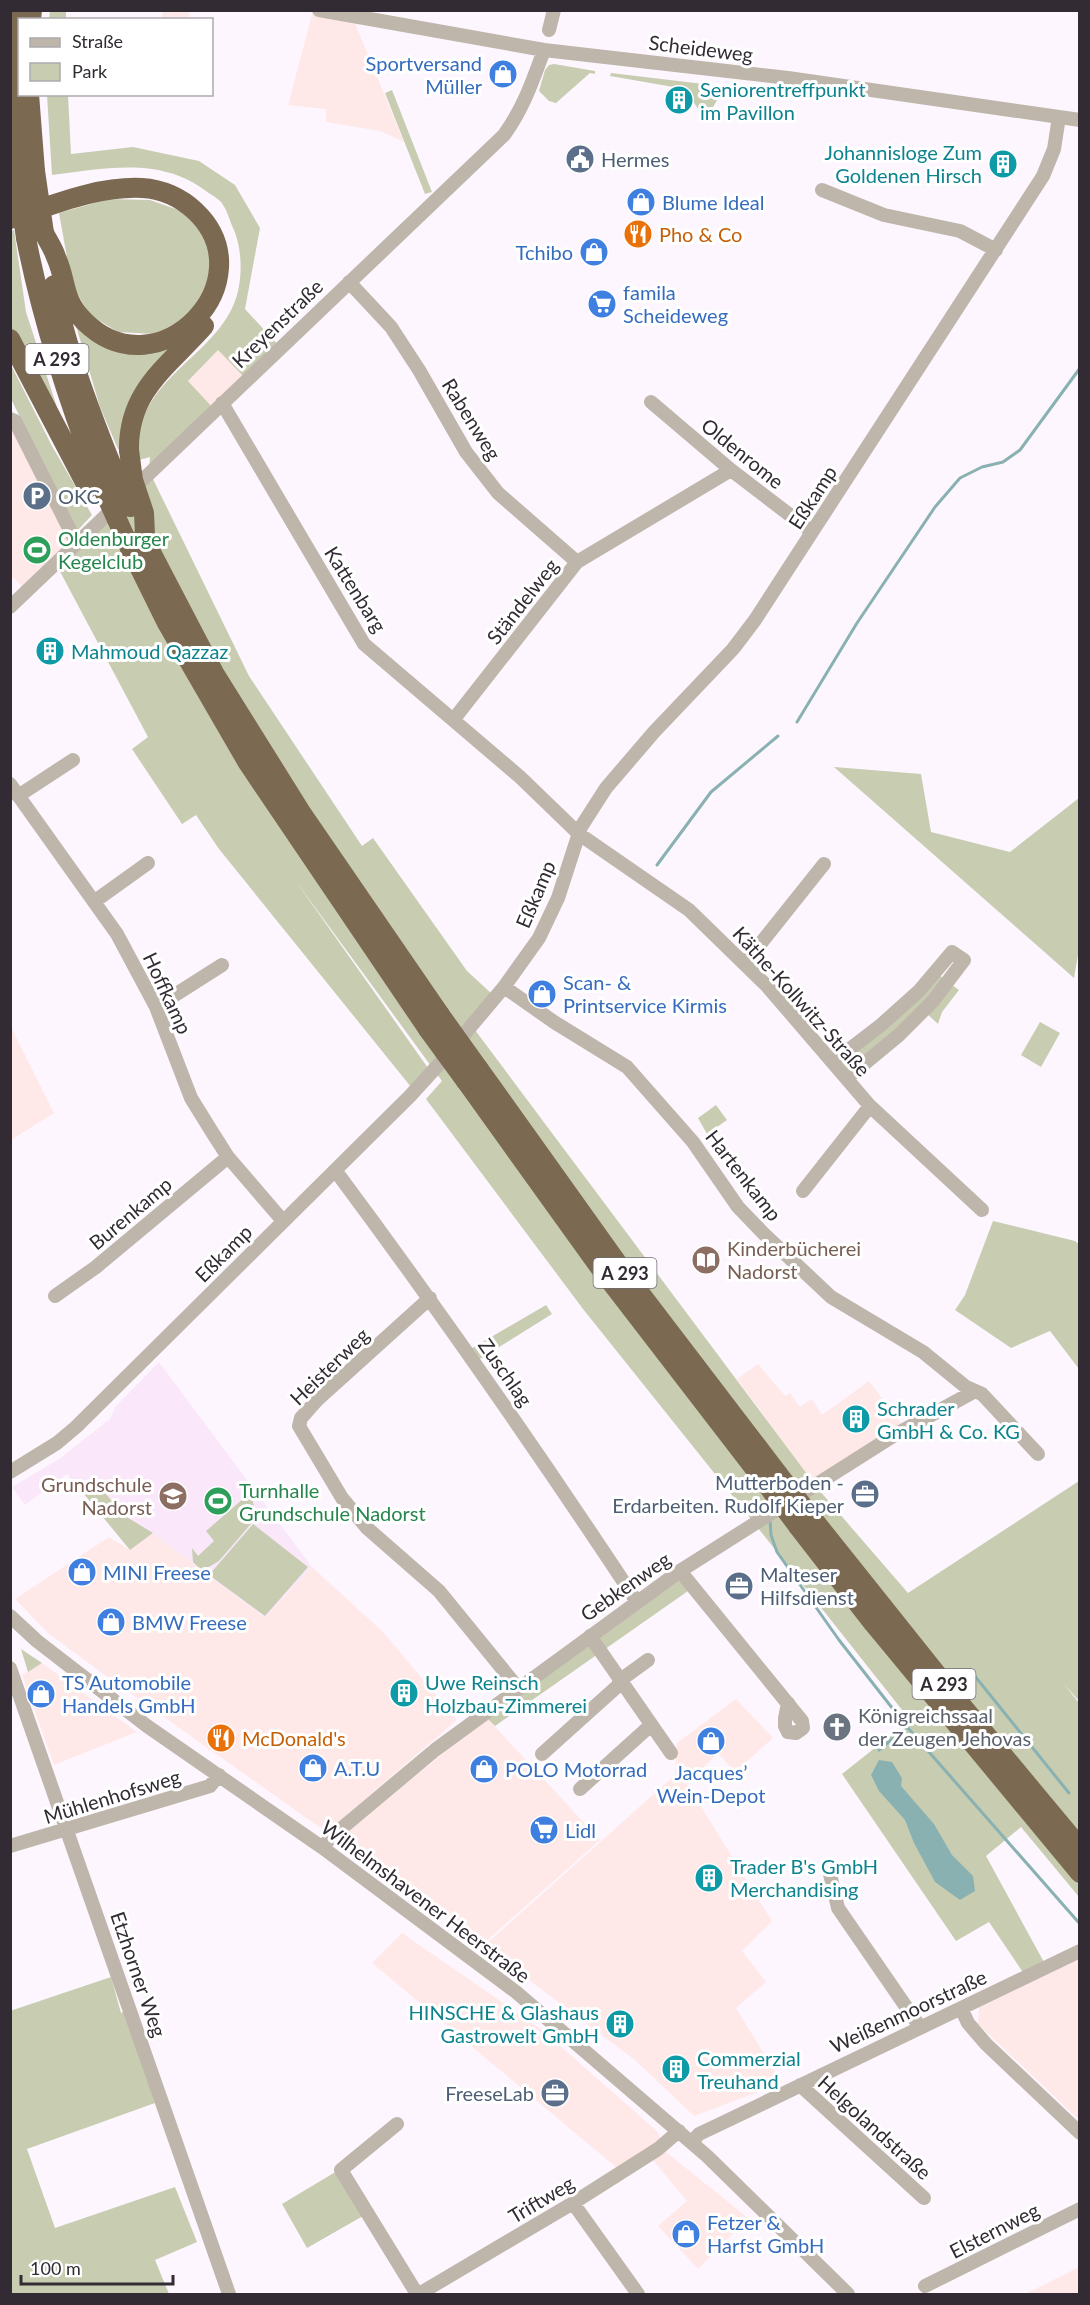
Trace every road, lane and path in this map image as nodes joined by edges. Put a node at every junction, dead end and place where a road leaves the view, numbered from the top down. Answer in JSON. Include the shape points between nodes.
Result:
{"nodes":[{"id":1,"x":14,"y":10,"type":"edge"},
{"id":2,"x":319,"y":10,"type":"edge"},
{"id":3,"x":554,"y":10,"type":"edge"},
{"id":4,"x":549,"y":30,"type":"dead end"},
{"id":5,"x":544,"y":50,"type":"junction"},
{"id":6,"x":29,"y":96,"type":"edge"},
{"id":7,"x":1059,"y":117,"type":"junction"},
{"id":8,"x":1080,"y":120,"type":"edge"},
{"id":9,"x":26,"y":173,"type":"junction"},
{"id":10,"x":822,"y":190,"type":"dead end"},
{"id":11,"x":10,"y":206,"type":"edge"},
{"id":12,"x":10,"y":219,"type":"edge"},
{"id":13,"x":35,"y":235,"type":"junction"},
{"id":14,"x":996,"y":250,"type":"junction"},
{"id":15,"x":349,"y":282,"type":"junction"},
{"id":16,"x":10,"y":339,"type":"edge"},
{"id":17,"x":651,"y":402,"type":"dead end"},
{"id":18,"x":222,"y":403,"type":"junction"},
{"id":19,"x":10,"y":419,"type":"edge"},
{"id":20,"x":731,"y":470,"type":"junction"},
{"id":21,"x":99,"y":477,"type":"junction"},
{"id":22,"x":812,"y":532,"type":"junction"},
{"id":23,"x":137,"y":543,"type":"junction"},
{"id":24,"x":77,"y":544,"type":"junction"},
{"id":25,"x":577,"y":562,"type":"junction"},
{"id":26,"x":10,"y":607,"type":"edge"},
{"id":27,"x":454,"y":719,"type":"junction"},
{"id":28,"x":73,"y":760,"type":"dead end"},
{"id":29,"x":14,"y":790,"type":"edge"},
{"id":30,"x":579,"y":834,"type":"junction"},
{"id":31,"x":148,"y":863,"type":"dead end"},
{"id":32,"x":824,"y":864,"type":"dead end"},
{"id":33,"x":95,"y":901,"type":"junction"},
{"id":34,"x":746,"y":963,"type":"junction"},
{"id":35,"x":222,"y":965,"type":"dead end"},
{"id":36,"x":504,"y":987,"type":"junction"},
{"id":37,"x":156,"y":1007,"type":"junction"},
{"id":38,"x":434,"y":1022,"type":"junction"},
{"id":39,"x":833,"y":1062,"type":"junction"},
{"id":40,"x":847,"y":1078,"type":"junction"},
{"id":41,"x":870,"y":1106,"type":"junction"},
{"id":42,"x":228,"y":1157,"type":"junction"},
{"id":43,"x":335,"y":1170,"type":"junction"},
{"id":44,"x":803,"y":1191,"type":"dead end"},
{"id":45,"x":982,"y":1210,"type":"dead end"},
{"id":46,"x":283,"y":1221,"type":"junction"},
{"id":47,"x":55,"y":1296,"type":"dead end"},
{"id":48,"x":429,"y":1298,"type":"junction"},
{"id":49,"x":975,"y":1391,"type":"junction"},
{"id":50,"x":1038,"y":1454,"type":"dead end"},
{"id":51,"x":10,"y":1472,"type":"edge"},
{"id":52,"x":805,"y":1522,"type":"junction"},
{"id":53,"x":680,"y":1571,"type":"junction"},
{"id":54,"x":637,"y":1602,"type":"junction"},
{"id":55,"x":11,"y":1618,"type":"edge"},
{"id":56,"x":590,"y":1636,"type":"junction"},
{"id":57,"x":648,"y":1660,"type":"dead end"},
{"id":58,"x":10,"y":1668,"type":"edge"},
{"id":59,"x":620,"y":1682,"type":"junction"},
{"id":60,"x":518,"y":1689,"type":"junction"},
{"id":61,"x":788,"y":1703,"type":"dead end"},
{"id":62,"x":651,"y":1725,"type":"junction"},
{"id":63,"x":670,"y":1753,"type":"dead end"},
{"id":64,"x":542,"y":1754,"type":"dead end"},
{"id":65,"x":219,"y":1775,"type":"junction"},
{"id":66,"x":580,"y":1789,"type":"dead end"},
{"id":67,"x":66,"y":1830,"type":"junction"},
{"id":68,"x":10,"y":1846,"type":"edge"},
{"id":69,"x":323,"y":1848,"type":"junction"},
{"id":70,"x":1080,"y":1848,"type":"edge"},
{"id":71,"x":829,"y":1869,"type":"dead end"},
{"id":72,"x":1080,"y":1873,"type":"edge"},
{"id":73,"x":1080,"y":1952,"type":"edge"},
{"id":74,"x":961,"y":2008,"type":"junction"},
{"id":75,"x":920,"y":2027,"type":"junction"},
{"id":76,"x":800,"y":2085,"type":"junction"},
{"id":77,"x":397,"y":2124,"type":"dead end"},
{"id":78,"x":679,"y":2131,"type":"junction"},
{"id":79,"x":1080,"y":2133,"type":"edge"},
{"id":80,"x":692,"y":2142,"type":"junction"},
{"id":81,"x":924,"y":2198,"type":"dead end"},
{"id":82,"x":573,"y":2203,"type":"junction"},
{"id":83,"x":1080,"y":2209,"type":"edge"},
{"id":84,"x":926,"y":2286,"type":"dead end"},
{"id":85,"x":229,"y":2295,"type":"edge"},
{"id":86,"x":418,"y":2295,"type":"edge"},
{"id":87,"x":638,"y":2295,"type":"edge"},
{"id":88,"x":848,"y":2295,"type":"edge"}],
"edges":[{"from":1,"to":9,"type":"highway","number":"A 293","via":[[11,96]]},
{"from":2,"to":5,"type":"street","name":"Scheideweg"},
{"from":3,"to":4,"type":"street"},
{"from":5,"to":7,"type":"street","name":"Scheideweg","via":[[788,78]]},
{"from":5,"to":15,"type":"street","name":"Kreyenstraße","via":[[517,118],[504,135]]},
{"from":6,"to":9,"type":"highway","number":"A 293"},
{"from":7,"to":8,"type":"street","name":"Scheideweg"},
{"from":7,"to":14,"type":"street","name":"Eßkamp","via":[[1054,149],[1043,177]]},
{"from":9,"to":13,"type":"highway","number":"A 293","bridge":true},
{"from":10,"to":14,"type":"street","via":[[884,215],[960,231]]},
{"from":11,"to":23,"type":"highway","bridge":true,"via":[[109,176],[143,175],[172,182],[192,193],[205,204],[224,236],[229,272],[223,297],[212,318],[151,381],[137,403],[129,450],[133,480],[144,513]]},
{"from":12,"to":13,"type":"highway","via":[[103,191],[145,188],[176,197],[202,217],[214,238],[219,258],[214,292],[196,321],[183,332],[141,345],[112,340],[85,321],[65,295],[57,258]]},
{"from":13,"to":21,"type":"highway","number":"A 293","via":[[35,283],[70,405]]},
{"from":14,"to":22,"type":"street","name":"Eßkamp"},
{"from":15,"to":18,"type":"street","name":"Kreyenstraße"},
{"from":15,"to":25,"type":"street","name":"Rabenweg","via":[[391,327],[466,452],[498,493]]},
{"from":16,"to":21,"type":"highway"},
{"from":17,"to":20,"type":"street","name":"Oldenrome"},
{"from":18,"to":24,"type":"street","name":"Kreyenstraße"},
{"from":18,"to":27,"type":"street","name":"Kattenbarg","via":[[364,644]]},
{"from":19,"to":24,"type":"street","via":[[15,421]]},
{"from":20,"to":22,"type":"street","name":"Oldenrome"},
{"from":20,"to":25,"type":"street","name":"Ständelweg"},
{"from":21,"to":23,"type":"highway","number":"A 293","bridge":true},
{"from":22,"to":30,"type":"street","name":"Eßkamp","via":[[743,637],[617,773]]},
{"from":23,"to":38,"type":"highway","number":"A 293","via":[[214,673]]},
{"from":23,"to":38,"type":"highway","number":"A 293","via":[[167,623],[248,763]]},
{"from":24,"to":26,"type":"street","name":"Kreyenstraße"},
{"from":25,"to":27,"type":"street","name":"Ständelweg"},
{"from":27,"to":30,"type":"street","name":"Kattenbarg"},
{"from":28,"to":29,"type":"street"},
{"from":29,"to":33,"type":"street","name":"Hoffkamp"},
{"from":30,"to":34,"type":"street","name":"Käthe-Kollwitz-Straße","via":[[689,910]]},
{"from":30,"to":36,"type":"street","name":"Eßkamp","via":[[558,898],[539,938]]},
{"from":31,"to":33,"type":"street"},
{"from":32,"to":34,"type":"street"},
{"from":33,"to":37,"type":"street","name":"Hoffkamp"},
{"from":34,"to":39,"type":"street","name":"Käthe-Kollwitz-Straße"},
{"from":35,"to":37,"type":"street"},
{"from":36,"to":43,"type":"street","name":"Eßkamp","via":[[424,1081]]},
{"from":36,"to":49,"type":"street","name":"Hartenkamp","via":[[627,1067],[693,1142],[738,1207],[831,1297],[923,1352]]},
{"from":37,"to":42,"type":"street","name":"Hoffkamp","via":[[191,1098]]},
{"from":38,"to":52,"type":"highway","number":"A 293","bridge":true,"via":[[601,1269]]},
{"from":39,"to":40,"type":"street","name":"Käthe-Kollwitz-Straße"},
{"from":39,"to":40,"type":"street","via":[[919,992],[952,952],[964,960],[933,1001]]},
{"from":40,"to":41,"type":"street","name":"Käthe-Kollwitz-Straße"},
{"from":41,"to":44,"type":"street"},
{"from":41,"to":45,"type":"street","name":"Käthe-Kollwitz-Straße"},
{"from":42,"to":46,"type":"street","name":"Hoffkamp"},
{"from":42,"to":47,"type":"street","name":"Burenkamp"},
{"from":43,"to":46,"type":"street","name":"Eßkamp"},
{"from":43,"to":48,"type":"street","name":"Zuschlag"},
{"from":46,"to":51,"type":"street","name":"Eßkamp","via":[[71,1432]]},
{"from":48,"to":54,"type":"street","name":"Zuschlag","via":[[536,1448]]},
{"from":48,"to":60,"type":"street","name":"Heisterweg","via":[[317,1400],[301,1418],[300,1426],[342,1498],[367,1528],[439,1592]]},
{"from":49,"to":50,"type":"street","name":"Hartenkamp"},
{"from":49,"to":53,"type":"street","name":"Gebkenweg","via":[[893,1436]]},
{"from":52,"to":70,"type":"highway","number":"A 293"},
{"from":52,"to":72,"type":"highway","number":"A 293","via":[[874,1624]]},
{"from":53,"to":54,"type":"street","name":"Gebkenweg"},
{"from":53,"to":61,"type":"street"},
{"from":54,"to":56,"type":"street","name":"Gebkenweg"},
{"from":55,"to":65,"type":"street","name":"Wilhelmshavener Heerstraße","via":[[140,1721]]},
{"from":56,"to":59,"type":"street"},
{"from":56,"to":60,"type":"street","name":"Gebkenweg"},
{"from":57,"to":59,"type":"street"},
{"from":58,"to":67,"type":"street","name":"Etzhorner Weg"},
{"from":59,"to":62,"type":"street"},
{"from":59,"to":64,"type":"street"},
{"from":60,"to":69,"type":"street","name":"Gebkenweg","via":[[435,1750]]},
{"from":62,"to":63,"type":"street"},
{"from":62,"to":66,"type":"street"},
{"from":65,"to":67,"type":"street","name":"Mühlenhofsweg","via":[[210,1786]]},
{"from":65,"to":69,"type":"street","name":"Wilhelmshavener Heerstraße"},
{"from":67,"to":68,"type":"street","name":"Mühlenhofsweg"},
{"from":67,"to":85,"type":"street","name":"Etzhorner Weg"},
{"from":69,"to":78,"type":"street","name":"Wilhelmshavener Heerstraße","via":[[516,1992]]},
{"from":71,"to":75,"type":"street","via":[[838,1908]]},
{"from":73,"to":74,"type":"street","name":"Weißenmoorstraße"},
{"from":74,"to":75,"type":"street","name":"Weißenmoorstraße"},
{"from":74,"to":79,"type":"street","via":[[981,2039]]},
{"from":75,"to":76,"type":"street","name":"Weißenmoorstraße"},
{"from":76,"to":80,"type":"street","name":"Weißenmoorstraße","via":[[699,2134]]},
{"from":76,"to":81,"type":"street","name":"Helgolandstraße"},
{"from":77,"to":86,"type":"street","via":[[341,2170]]},
{"from":78,"to":80,"type":"street","name":"Wilhelmshavener Heerstraße"},
{"from":78,"to":82,"type":"street","name":"Triftweg","via":[[658,2149]]},
{"from":80,"to":88,"type":"street","name":"Wilhelmshavener Heerstraße"},
{"from":82,"to":86,"type":"street","name":"Triftweg"},
{"from":82,"to":87,"type":"street"},
{"from":83,"to":84,"type":"street","name":"Elsternweg"}]}
